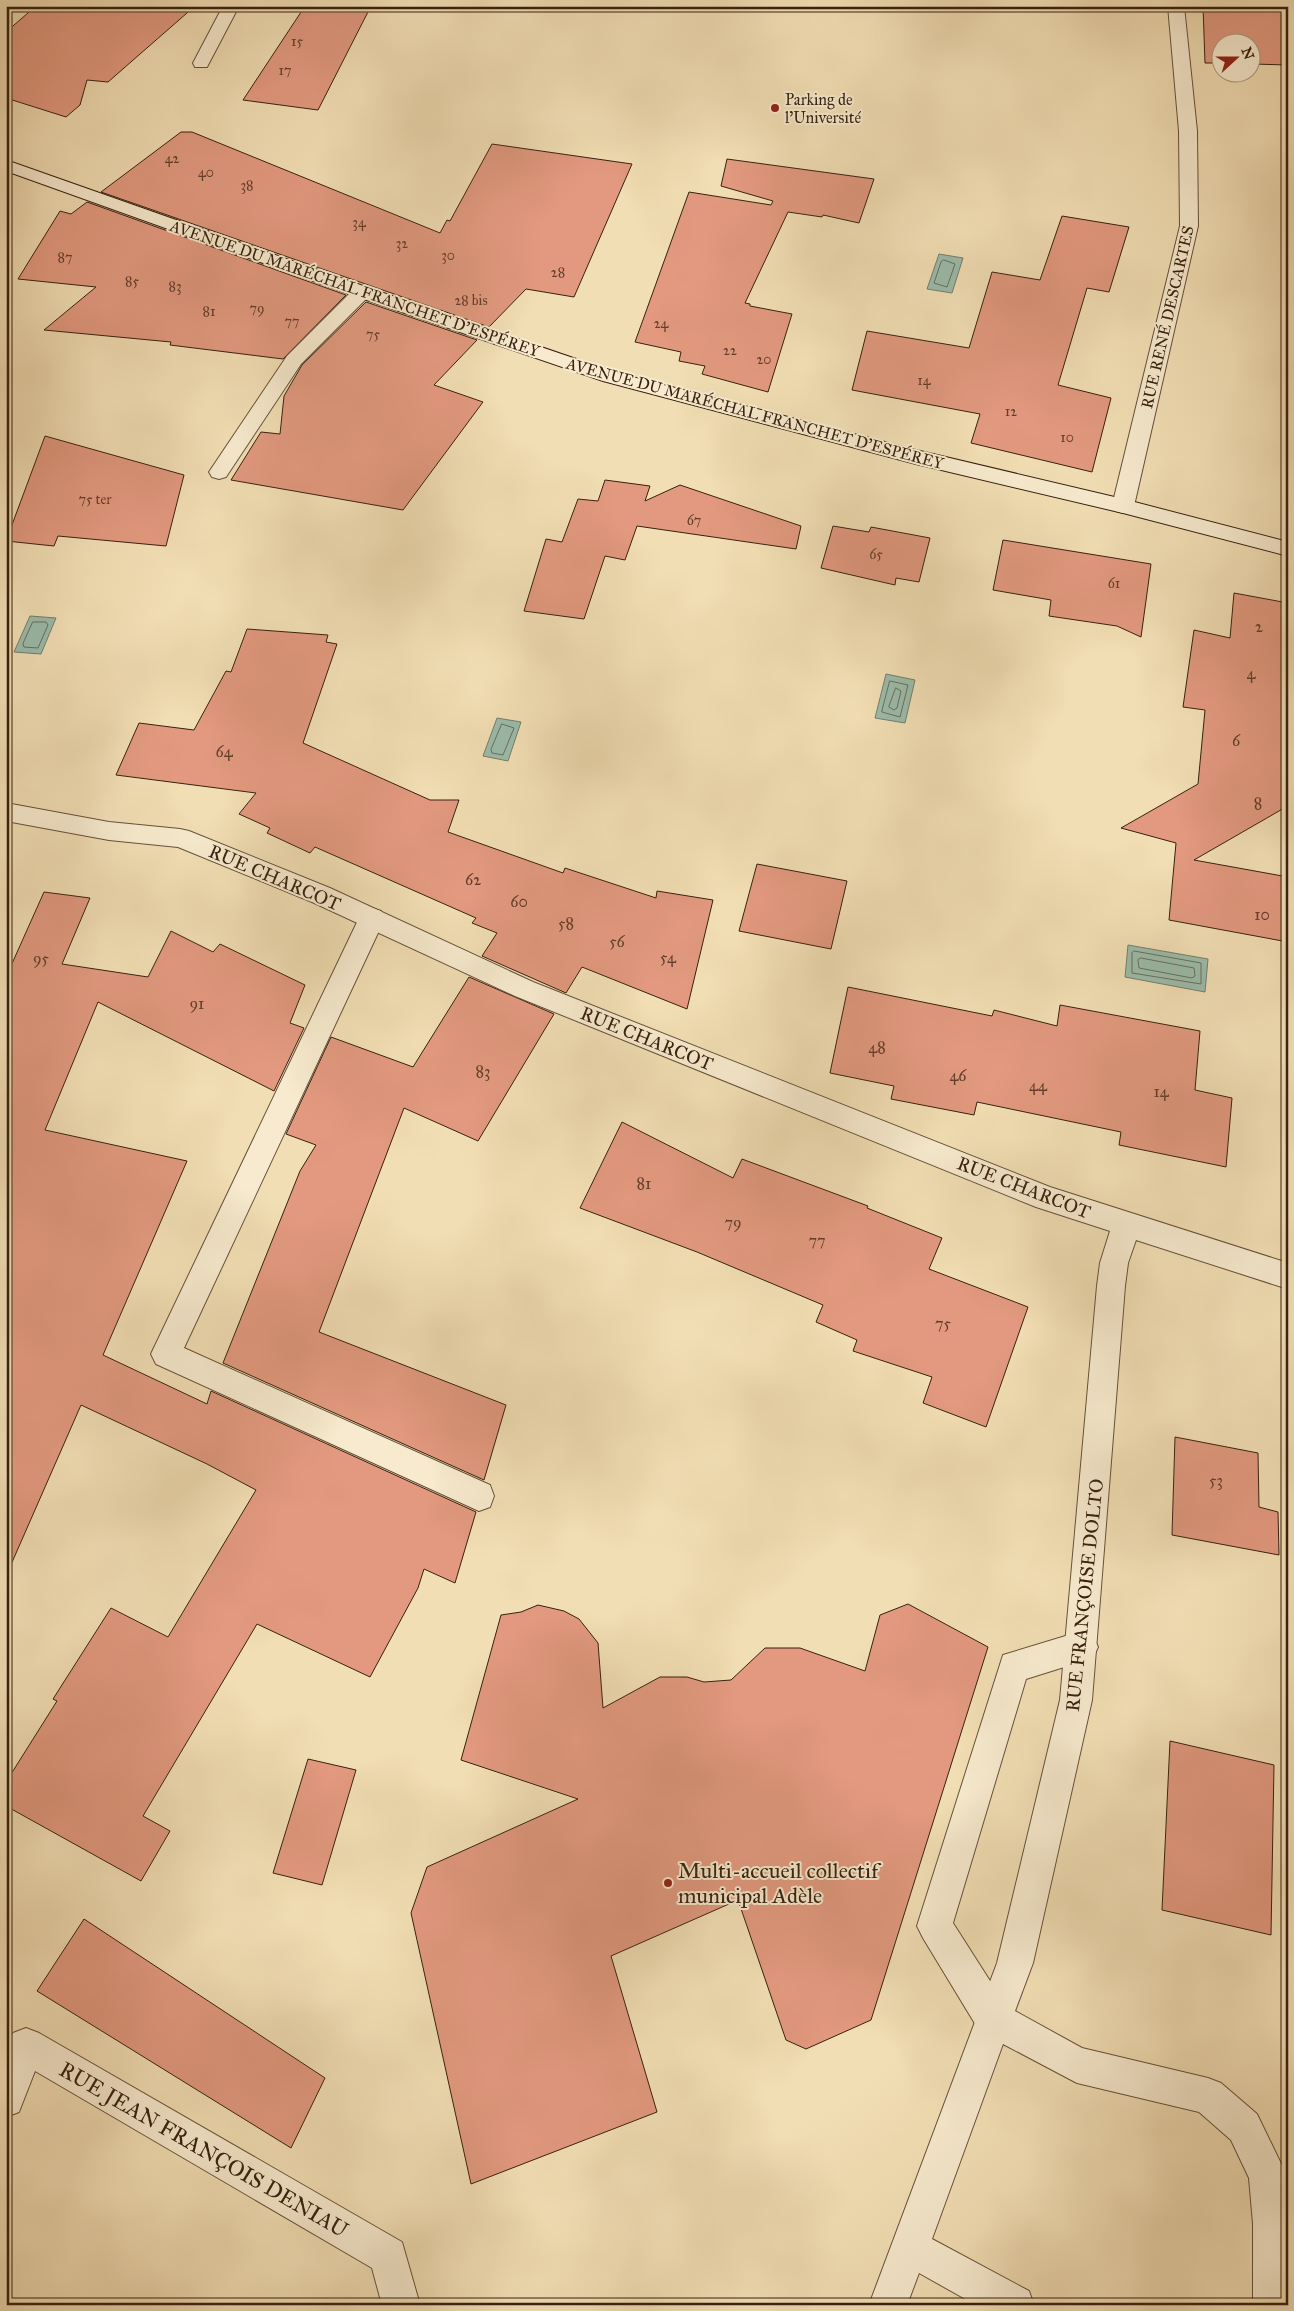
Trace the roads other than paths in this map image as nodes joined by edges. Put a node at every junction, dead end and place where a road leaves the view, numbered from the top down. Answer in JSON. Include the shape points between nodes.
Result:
{"nodes":[{"id":1,"x":231,"y":6,"type":"edge"},
{"id":2,"x":1176,"y":6,"type":"edge"},
{"id":3,"x":200,"y":62,"type":"dead end"},
{"id":4,"x":6,"y":165,"type":"edge"},
{"id":5,"x":362,"y":292,"type":"junction"},
{"id":6,"x":219,"y":472,"type":"dead end"},
{"id":7,"x":1123,"y":506,"type":"junction"},
{"id":8,"x":1288,"y":549,"type":"edge"},
{"id":9,"x":6,"y":812,"type":"edge"},
{"id":10,"x":372,"y":918,"type":"junction"},
{"id":11,"x":1127,"y":1224,"type":"junction"},
{"id":12,"x":1288,"y":1276,"type":"edge"},
{"id":13,"x":479,"y":1496,"type":"dead end"},
{"id":14,"x":1082,"y":1647,"type":"junction"},
{"id":15,"x":993,"y":2019,"type":"junction"},
{"id":16,"x":6,"y":2099,"type":"edge"},
{"id":17,"x":909,"y":2247,"type":"junction"},
{"id":18,"x":401,"y":2305,"type":"edge"},
{"id":19,"x":888,"y":2305,"type":"edge"},
{"id":20,"x":1015,"y":2305,"type":"edge"},
{"id":21,"x":1272,"y":2305,"type":"edge"}],
"edges":[{"from":1,"to":3,"type":"street"},
{"from":2,"to":7,"type":"street","name":"RUE RENÉ DESCARTES","via":[[1188,131],[1189,226]]},
{"from":4,"to":5,"type":"street","name":"AVENUE DU MARÉCHAL FRANCHET D'ESPÉREY"},
{"from":5,"to":6,"type":"street","via":[[294,360]]},
{"from":5,"to":7,"type":"street","name":"AVENUE DU MARÉCHAL FRANCHET D'ESPÉREY","via":[[610,377],[916,458]]},
{"from":7,"to":8,"type":"street","name":"AVENUE DU MARÉCHAL FRANCHET D'ESPÉREY"},
{"from":9,"to":10,"type":"street","name":"RUE CHARCOT","via":[[109,831],[180,838]]},
{"from":10,"to":11,"type":"street","name":"RUE CHARCOT","via":[[533,993],[1046,1198]]},
{"from":10,"to":13,"type":"street","via":[[166,1354]]},
{"from":11,"to":12,"type":"street","name":"RUE CHARCOT"},
{"from":11,"to":14,"type":"street","name":"RUE FRANÇOISE DOLTO","via":[[1114,1263],[1111,1286]]},
{"from":14,"to":15,"type":"street","name":"RUE FRANÇOISE DOLTO","via":[[1076,1700],[1015,1963]]},
{"from":14,"to":15,"type":"street","via":[[1014,1666],[935,1926]]},
{"from":15,"to":17,"type":"street","name":"RUE FRANÇOISE DOLTO"},
{"from":15,"to":21,"type":"street","via":[[1077,2065],[1208,2096],[1244,2127],[1268,2176],[1272,2224]]},
{"from":16,"to":18,"type":"street","name":"RUE JEAN FRANÇOIS DENIAU","via":[[26,2046],[388,2256]]},
{"from":17,"to":19,"type":"street","name":"RUE FRANÇOISE DOLTO"},
{"from":17,"to":20,"type":"street"}]}
